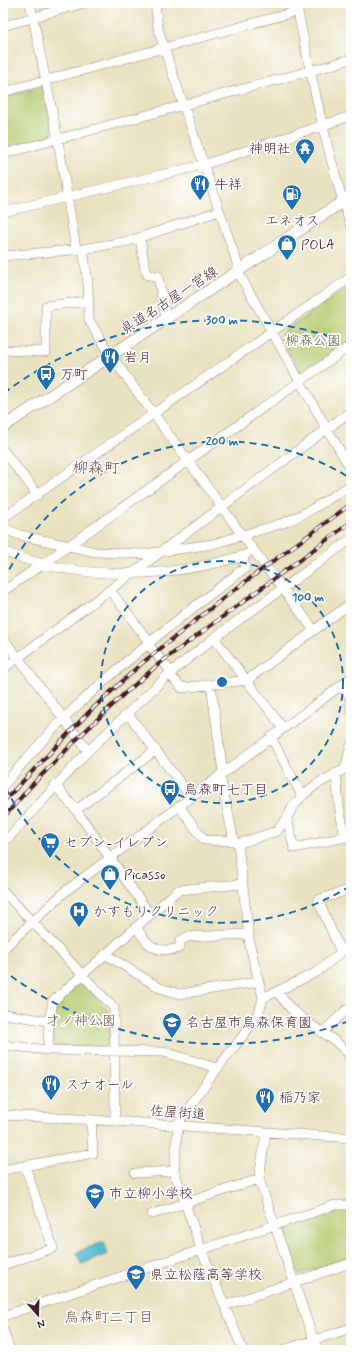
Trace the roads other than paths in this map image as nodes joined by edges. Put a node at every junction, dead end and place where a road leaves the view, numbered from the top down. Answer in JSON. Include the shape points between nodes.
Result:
{"nodes":[{"id":1,"x":30,"y":3,"type":"edge"},
{"id":2,"x":84,"y":3,"type":"edge"},
{"id":3,"x":154,"y":3,"type":"edge"},
{"id":4,"x":297,"y":7,"type":"edge"},
{"id":5,"x":33,"y":18,"type":"junction"},
{"id":6,"x":3,"y":26,"type":"edge"},
{"id":7,"x":164,"y":48,"type":"junction"},
{"id":8,"x":351,"y":59,"type":"edge"},
{"id":9,"x":311,"y":71,"type":"junction"},
{"id":10,"x":46,"y":81,"type":"junction"},
{"id":11,"x":3,"y":92,"type":"edge"},
{"id":12,"x":184,"y":106,"type":"junction"},
{"id":13,"x":351,"y":116,"type":"edge"},
{"id":14,"x":323,"y":125,"type":"junction"},
{"id":15,"x":58,"y":140,"type":"junction"},
{"id":16,"x":3,"y":154,"type":"edge"},
{"id":17,"x":203,"y":165,"type":"junction"},
{"id":18,"x":67,"y":197,"type":"junction"},
{"id":19,"x":347,"y":200,"type":"edge"},
{"id":20,"x":219,"y":211,"type":"junction"},
{"id":21,"x":3,"y":212,"type":"edge"},
{"id":22,"x":351,"y":226,"type":"edge"},
{"id":23,"x":140,"y":238,"type":"junction"},
{"id":24,"x":79,"y":249,"type":"junction"},
{"id":25,"x":3,"y":256,"type":"edge"},
{"id":26,"x":239,"y":271,"type":"junction"},
{"id":27,"x":351,"y":277,"type":"edge"},
{"id":28,"x":89,"y":301,"type":"junction"},
{"id":29,"x":166,"y":319,"type":"junction"},
{"id":30,"x":273,"y":332,"type":"junction"},
{"id":31,"x":351,"y":345,"type":"edge"},
{"id":32,"x":3,"y":350,"type":"edge"},
{"id":33,"x":111,"y":356,"type":"junction"},
{"id":34,"x":300,"y":381,"type":"junction"},
{"id":35,"x":351,"y":411,"type":"edge"},
{"id":36,"x":154,"y":414,"type":"junction"},
{"id":37,"x":3,"y":427,"type":"edge"},
{"id":38,"x":327,"y":429,"type":"junction"},
{"id":39,"x":3,"y":450,"type":"edge"},
{"id":40,"x":188,"y":460,"type":"junction"},
{"id":41,"x":351,"y":469,"type":"edge"},
{"id":42,"x":351,"y":485,"type":"edge"},
{"id":43,"x":38,"y":495,"type":"junction"},
{"id":44,"x":222,"y":507,"type":"junction"},
{"id":45,"x":3,"y":518,"type":"edge"},
{"id":46,"x":3,"y":528,"type":"edge"},
{"id":47,"x":242,"y":535,"type":"junction"},
{"id":48,"x":351,"y":539,"type":"edge"},
{"id":49,"x":68,"y":547,"type":"junction"},
{"id":50,"x":3,"y":551,"type":"edge"},
{"id":51,"x":162,"y":551,"type":"junction"},
{"id":52,"x":254,"y":552,"type":"junction"},
{"id":53,"x":243,"y":556,"type":"junction"},
{"id":54,"x":43,"y":564,"type":"junction"},
{"id":55,"x":133,"y":573,"type":"junction"},
{"id":56,"x":282,"y":589,"type":"junction"},
{"id":57,"x":110,"y":590,"type":"junction"},
{"id":58,"x":3,"y":591,"type":"edge"},
{"id":59,"x":351,"y":604,"type":"edge"},
{"id":60,"x":314,"y":630,"type":"junction"},
{"id":61,"x":3,"y":638,"type":"edge"},
{"id":62,"x":214,"y":638,"type":"junction"},
{"id":63,"x":149,"y":643,"type":"junction"},
{"id":64,"x":18,"y":658,"type":"junction"},
{"id":65,"x":3,"y":669,"type":"edge"},
{"id":66,"x":170,"y":674,"type":"junction"},
{"id":67,"x":351,"y":678,"type":"edge"},
{"id":68,"x":247,"y":680,"type":"junction"},
{"id":69,"x":211,"y":685,"type":"junction"},
{"id":70,"x":340,"y":686,"type":"junction"},
{"id":71,"x":350,"y":697,"type":"edge"},
{"id":72,"x":351,"y":710,"type":"edge"},
{"id":73,"x":128,"y":714,"type":"junction"},
{"id":74,"x":64,"y":719,"type":"junction"},
{"id":75,"x":283,"y":728,"type":"junction"},
{"id":76,"x":271,"y":737,"type":"junction"},
{"id":77,"x":351,"y":745,"type":"edge"},
{"id":78,"x":156,"y":750,"type":"junction"},
{"id":79,"x":88,"y":751,"type":"junction"},
{"id":80,"x":336,"y":773,"type":"junction"},
{"id":81,"x":221,"y":774,"type":"junction"},
{"id":82,"x":3,"y":785,"type":"edge"},
{"id":83,"x":55,"y":785,"type":"junction"},
{"id":84,"x":302,"y":796,"type":"junction"},
{"id":85,"x":191,"y":797,"type":"junction"},
{"id":86,"x":178,"y":806,"type":"junction"},
{"id":87,"x":76,"y":810,"type":"junction"},
{"id":88,"x":287,"y":818,"type":"junction"},
{"id":89,"x":348,"y":837,"type":"edge"},
{"id":90,"x":236,"y":842,"type":"junction"},
{"id":91,"x":3,"y":844,"type":"edge"},
{"id":92,"x":110,"y":858,"type":"junction"},
{"id":93,"x":242,"y":884,"type":"junction"},
{"id":94,"x":351,"y":889,"type":"edge"},
{"id":95,"x":3,"y":891,"type":"edge"},
{"id":96,"x":150,"y":914,"type":"junction"},
{"id":97,"x":32,"y":921,"type":"junction"},
{"id":98,"x":136,"y":927,"type":"junction"},
{"id":99,"x":248,"y":934,"type":"junction"},
{"id":100,"x":351,"y":944,"type":"edge"},
{"id":101,"x":3,"y":949,"type":"edge"},
{"id":102,"x":341,"y":952,"type":"junction"},
{"id":103,"x":105,"y":954,"type":"junction"},
{"id":104,"x":82,"y":974,"type":"junction"},
{"id":105,"x":258,"y":982,"type":"junction"},
{"id":106,"x":277,"y":992,"type":"junction"},
{"id":107,"x":262,"y":998,"type":"junction"},
{"id":108,"x":351,"y":1008,"type":"edge"},
{"id":109,"x":3,"y":1014,"type":"edge"},
{"id":110,"x":49,"y":1021,"type":"junction"},
{"id":111,"x":322,"y":1032,"type":"junction"},
{"id":112,"x":3,"y":1046,"type":"edge"},
{"id":113,"x":48,"y":1050,"type":"junction"},
{"id":114,"x":115,"y":1052,"type":"junction"},
{"id":115,"x":351,"y":1056,"type":"edge"},
{"id":116,"x":218,"y":1068,"type":"junction"},
{"id":117,"x":3,"y":1115,"type":"edge"},
{"id":118,"x":91,"y":1120,"type":"junction"},
{"id":119,"x":115,"y":1121,"type":"junction"},
{"id":120,"x":177,"y":1126,"type":"junction"},
{"id":121,"x":266,"y":1132,"type":"junction"},
{"id":122,"x":351,"y":1138,"type":"edge"},
{"id":123,"x":25,"y":1166,"type":"junction"},
{"id":124,"x":3,"y":1170,"type":"edge"},
{"id":125,"x":174,"y":1171,"type":"junction"},
{"id":126,"x":135,"y":1173,"type":"dead end"},
{"id":127,"x":259,"y":1179,"type":"junction"},
{"id":128,"x":185,"y":1203,"type":"junction"},
{"id":129,"x":351,"y":1206,"type":"edge"},
{"id":130,"x":152,"y":1214,"type":"dead end"},
{"id":131,"x":275,"y":1226,"type":"junction"},
{"id":132,"x":201,"y":1249,"type":"junction"},
{"id":133,"x":351,"y":1263,"type":"edge"},
{"id":134,"x":3,"y":1265,"type":"edge"},
{"id":135,"x":294,"y":1282,"type":"junction"},
{"id":136,"x":226,"y":1305,"type":"junction"},
{"id":137,"x":3,"y":1316,"type":"edge"},
{"id":138,"x":351,"y":1328,"type":"edge"},
{"id":139,"x":3,"y":1330,"type":"edge"},
{"id":140,"x":314,"y":1340,"type":"junction"},
{"id":141,"x":10,"y":1350,"type":"edge"},
{"id":142,"x":243,"y":1350,"type":"edge"},
{"id":143,"x":283,"y":1350,"type":"edge"},
{"id":144,"x":317,"y":1350,"type":"edge"}],
"edges":[{"from":1,"to":5,"type":"street"},
{"from":2,"to":5,"type":"street"},
{"from":3,"to":7,"type":"street"},
{"from":4,"to":7,"type":"street"},
{"from":4,"to":9,"type":"street"},
{"from":5,"to":6,"type":"street"},
{"from":5,"to":10,"type":"street"},
{"from":7,"to":10,"type":"street"},
{"from":7,"to":12,"type":"street"},
{"from":8,"to":9,"type":"street"},
{"from":9,"to":12,"type":"street"},
{"from":9,"to":14,"type":"street"},
{"from":10,"to":11,"type":"street"},
{"from":10,"to":15,"type":"street"},
{"from":12,"to":15,"type":"street"},
{"from":12,"to":17,"type":"street"},
{"from":13,"to":14,"type":"street"},
{"from":14,"to":17,"type":"street"},
{"from":14,"to":19,"type":"street"},
{"from":15,"to":16,"type":"street"},
{"from":15,"to":18,"type":"street"},
{"from":17,"to":18,"type":"street"},
{"from":17,"to":20,"type":"street"},
{"from":18,"to":21,"type":"street"},
{"from":18,"to":24,"type":"street"},
{"from":19,"to":22,"type":"street"},
{"from":19,"to":26,"type":"main road","name":"県道名古屋一宮線"},
{"from":20,"to":23,"type":"street"},
{"from":20,"to":26,"type":"street"},
{"from":23,"to":24,"type":"street"},
{"from":23,"to":29,"type":"street","via":[[144,269],[148,275],[158,276]]},
{"from":24,"to":25,"type":"street"},
{"from":24,"to":28,"type":"street","via":[[88,282]]},
{"from":26,"to":29,"type":"main road","name":"県道名古屋一宮線"},
{"from":26,"to":30,"type":"street"},
{"from":27,"to":30,"type":"street"},
{"from":28,"to":32,"type":"street","via":[[46,306],[46,352]]},
{"from":28,"to":33,"type":"street","via":[[89,320]]},
{"from":29,"to":33,"type":"main road","name":"県道名古屋一宮線"},
{"from":30,"to":34,"type":"street"},
{"from":30,"to":36,"type":"street"},
{"from":31,"to":34,"type":"street"},
{"from":33,"to":36,"type":"street"},
{"from":33,"to":37,"type":"main road","name":"県道名古屋一宮線"},
{"from":34,"to":38,"type":"street"},
{"from":34,"to":40,"type":"street"},
{"from":35,"to":38,"type":"street"},
{"from":36,"to":40,"type":"street"},
{"from":36,"to":43,"type":"street"},
{"from":38,"to":41,"type":"street"},
{"from":38,"to":44,"type":"street"},
{"from":39,"to":43,"type":"street"},
{"from":40,"to":44,"type":"street"},
{"from":40,"to":49,"type":"street"},
{"from":42,"to":47,"type":"street","via":[[290,521]]},
{"from":43,"to":45,"type":"street"},
{"from":44,"to":47,"type":"street"},
{"from":44,"to":51,"type":"street"},
{"from":46,"to":49,"type":"street"},
{"from":47,"to":51,"type":"street","via":[[213,544]]},
{"from":47,"to":52,"type":"street"},
{"from":48,"to":56,"type":"street"},
{"from":49,"to":51,"type":"street","via":[[96,552],[144,554]]},
{"from":49,"to":54,"type":"street"},
{"from":50,"to":54,"type":"street"},
{"from":51,"to":55,"type":"street"},
{"from":52,"to":53,"type":"street"},
{"from":52,"to":56,"type":"street"},
{"from":53,"to":55,"type":"street","via":[[193,568]]},
{"from":53,"to":63,"type":"street","via":[[246,568]]},
{"from":54,"to":55,"type":"street","via":[[99,573]]},
{"from":54,"to":58,"type":"street"},
{"from":55,"to":57,"type":"street"},
{"from":56,"to":60,"type":"street"},
{"from":56,"to":62,"type":"street"},
{"from":57,"to":63,"type":"street"},
{"from":57,"to":64,"type":"street"},
{"from":59,"to":60,"type":"street"},
{"from":60,"to":68,"type":"street"},
{"from":61,"to":64,"type":"street"},
{"from":62,"to":66,"type":"street"},
{"from":62,"to":68,"type":"street"},
{"from":63,"to":66,"type":"street"},
{"from":63,"to":74,"type":"street"},
{"from":64,"to":65,"type":"street"},
{"from":64,"to":74,"type":"street"},
{"from":66,"to":69,"type":"street","via":[[182,688]]},
{"from":66,"to":73,"type":"street"},
{"from":67,"to":70,"type":"street"},
{"from":68,"to":69,"type":"street"},
{"from":68,"to":75,"type":"street"},
{"from":69,"to":81,"type":"street"},
{"from":70,"to":71,"type":"street"},
{"from":70,"to":75,"type":"street"},
{"from":71,"to":72,"type":"street"},
{"from":73,"to":78,"type":"street"},
{"from":73,"to":79,"type":"street"},
{"from":74,"to":79,"type":"street"},
{"from":74,"to":82,"type":"street"},
{"from":75,"to":76,"type":"street"},
{"from":76,"to":81,"type":"street"},
{"from":76,"to":84,"type":"street"},
{"from":77,"to":80,"type":"street","via":[[345,769]]},
{"from":78,"to":85,"type":"street"},
{"from":78,"to":87,"type":"street"},
{"from":79,"to":83,"type":"street"},
{"from":80,"to":84,"type":"street"},
{"from":80,"to":89,"type":"street","via":[[339,806]]},
{"from":81,"to":85,"type":"street"},
{"from":81,"to":90,"type":"street"},
{"from":83,"to":87,"type":"street"},
{"from":83,"to":91,"type":"street"},
{"from":84,"to":88,"type":"street"},
{"from":85,"to":86,"type":"street"},
{"from":86,"to":90,"type":"street","via":[[204,840]]},
{"from":86,"to":92,"type":"street"},
{"from":87,"to":92,"type":"street"},
{"from":88,"to":89,"type":"street","via":[[294,848]]},
{"from":88,"to":90,"type":"street","via":[[277,831]]},
{"from":90,"to":93,"type":"street"},
{"from":92,"to":96,"type":"street"},
{"from":92,"to":97,"type":"street","via":[[67,890]]},
{"from":93,"to":96,"type":"street","via":[[178,890]]},
{"from":93,"to":99,"type":"street"},
{"from":94,"to":102,"type":"street","via":[[318,900]]},
{"from":95,"to":97,"type":"street"},
{"from":96,"to":98,"type":"street"},
{"from":97,"to":101,"type":"street"},
{"from":97,"to":104,"type":"street"},
{"from":98,"to":99,"type":"street","via":[[149,945],[157,950],[174,950],[180,947],[180,941],[187,937]]},
{"from":98,"to":103,"type":"street"},
{"from":99,"to":105,"type":"street"},
{"from":100,"to":102,"type":"street"},
{"from":102,"to":106,"type":"street","via":[[317,972]]},
{"from":103,"to":104,"type":"street"},
{"from":103,"to":105,"type":"street","via":[[160,988],[180,994]]},
{"from":104,"to":110,"type":"street","via":[[53,1001]]},
{"from":104,"to":114,"type":"street","via":[[114,1008]]},
{"from":105,"to":107,"type":"street"},
{"from":106,"to":107,"type":"street"},
{"from":106,"to":111,"type":"street","via":[[291,1009]]},
{"from":107,"to":116,"type":"street","via":[[262,1006],[253,1022]]},
{"from":108,"to":111,"type":"street"},
{"from":109,"to":110,"type":"street"},
{"from":110,"to":113,"type":"street"},
{"from":111,"to":115,"type":"street"},
{"from":112,"to":113,"type":"street"},
{"from":113,"to":114,"type":"street"},
{"from":114,"to":116,"type":"street","via":[[164,1052]]},
{"from":114,"to":119,"type":"street"},
{"from":116,"to":120,"type":"street"},
{"from":117,"to":118,"type":"street","name":"佐屋街道"},
{"from":118,"to":119,"type":"street","name":"佐屋街道"},
{"from":118,"to":123,"type":"street","via":[[93,1154]]},
{"from":119,"to":120,"type":"street","name":"佐屋街道"},
{"from":120,"to":121,"type":"street","name":"佐屋街道"},
{"from":120,"to":125,"type":"street"},
{"from":121,"to":122,"type":"street","name":"佐屋街道"},
{"from":121,"to":127,"type":"street"},
{"from":123,"to":124,"type":"street"},
{"from":123,"to":134,"type":"street","via":[[53,1248]]},
{"from":125,"to":126,"type":"street"},
{"from":125,"to":128,"type":"street"},
{"from":127,"to":128,"type":"street"},
{"from":127,"to":131,"type":"street"},
{"from":128,"to":130,"type":"street"},
{"from":128,"to":132,"type":"street"},
{"from":129,"to":131,"type":"street","via":[[335,1205]]},
{"from":131,"to":132,"type":"street"},
{"from":131,"to":135,"type":"street"},
{"from":132,"to":136,"type":"street"},
{"from":132,"to":137,"type":"street"},
{"from":133,"to":135,"type":"street"},
{"from":135,"to":136,"type":"street"},
{"from":135,"to":140,"type":"street"},
{"from":136,"to":142,"type":"street"},
{"from":138,"to":140,"type":"street"},
{"from":139,"to":141,"type":"street"},
{"from":140,"to":143,"type":"street"},
{"from":140,"to":144,"type":"street"}]}
